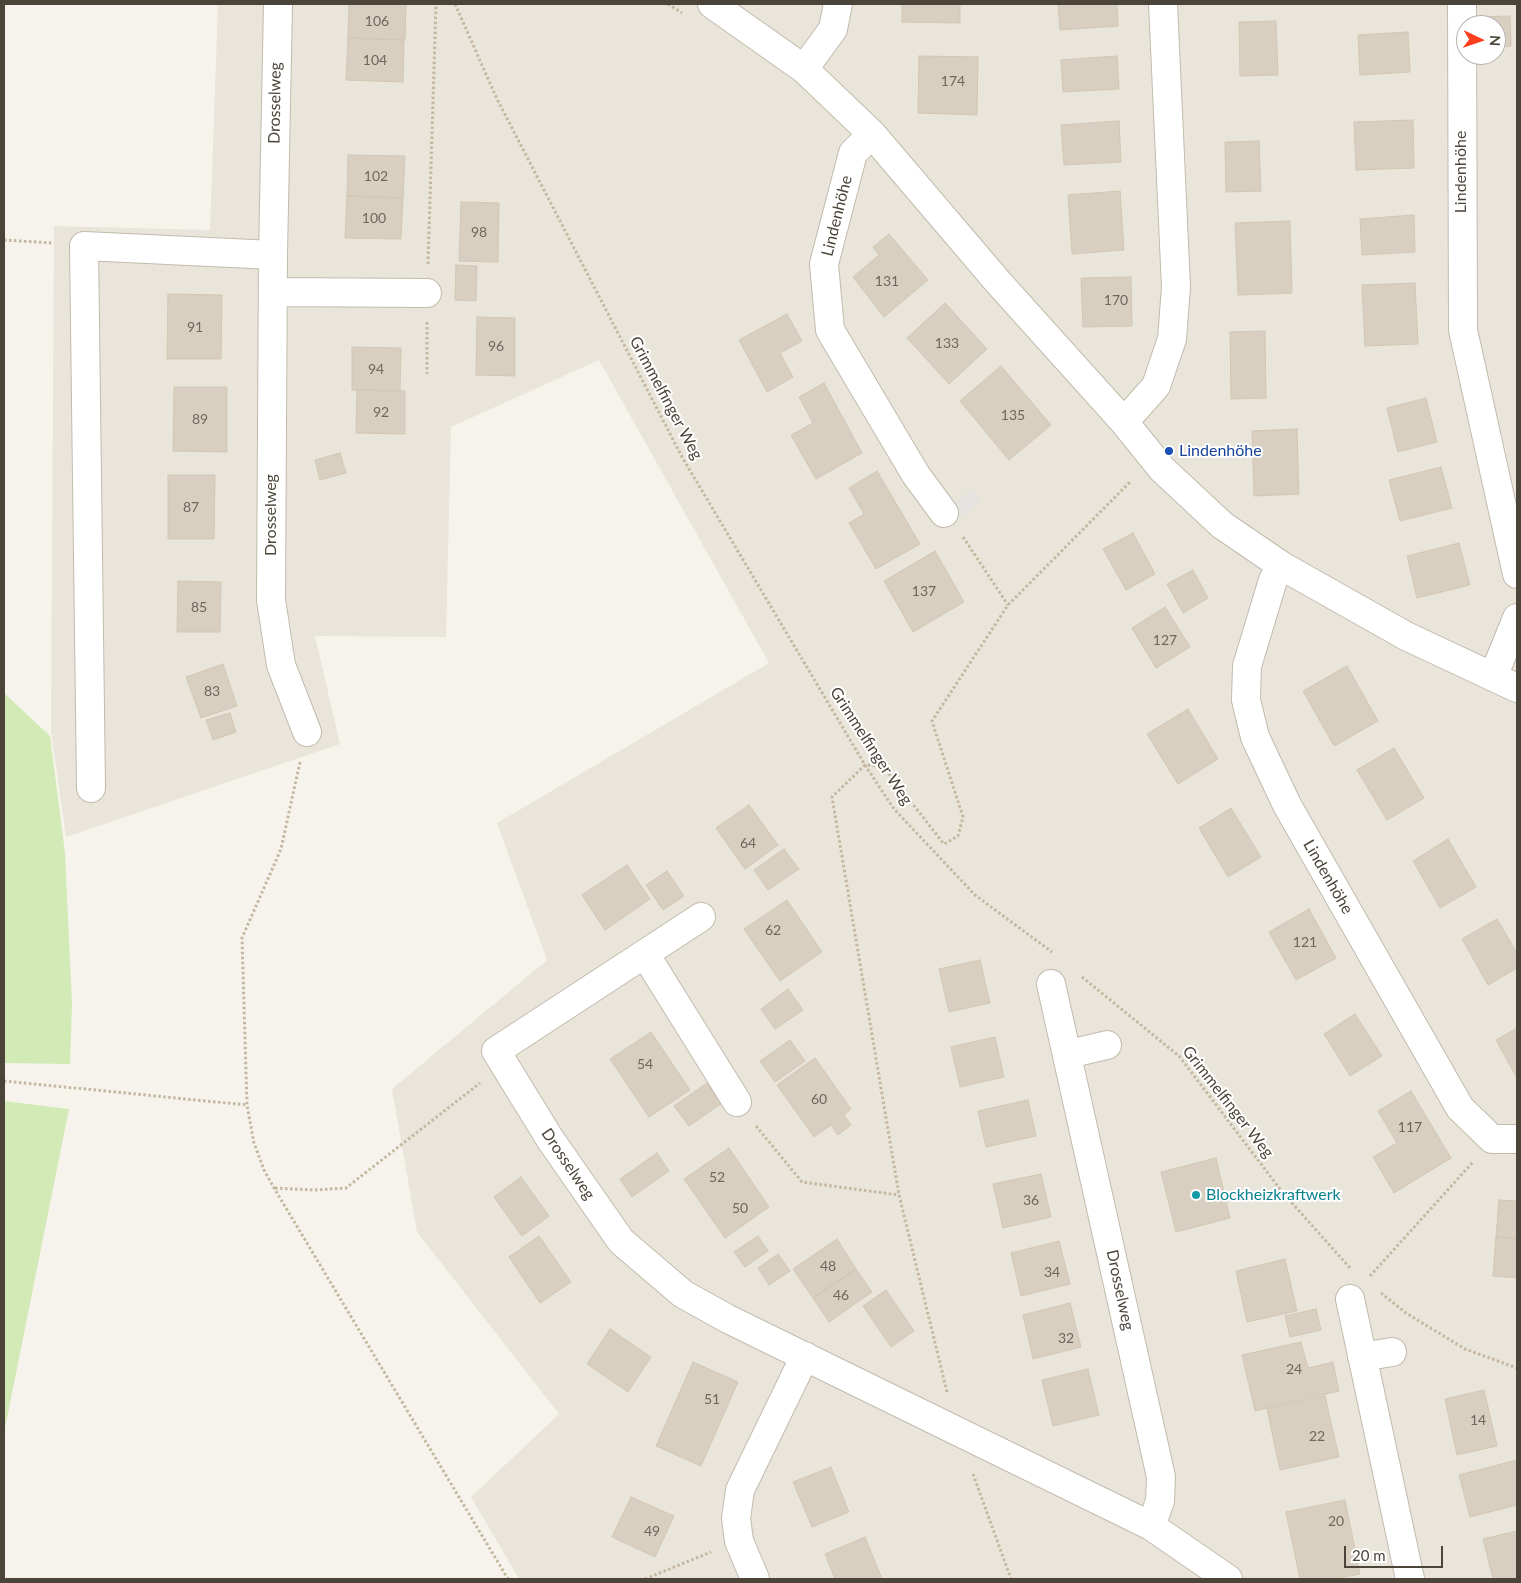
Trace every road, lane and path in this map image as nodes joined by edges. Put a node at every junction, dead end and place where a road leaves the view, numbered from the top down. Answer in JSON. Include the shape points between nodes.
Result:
{"nodes":[{"id":1,"x":278,"y":4,"type":"edge"},
{"id":2,"x":436,"y":4,"type":"edge"},
{"id":3,"x":455,"y":4,"type":"edge"},
{"id":4,"x":712,"y":4,"type":"edge"},
{"id":5,"x":838,"y":4,"type":"edge"},
{"id":6,"x":1163,"y":4,"type":"edge"},
{"id":7,"x":1462,"y":4,"type":"edge"},
{"id":8,"x":804,"y":70,"type":"junction"},
{"id":9,"x":872,"y":134,"type":"junction"},
{"id":10,"x":4,"y":240,"type":"edge"},
{"id":11,"x":84,"y":246,"type":"junction"},
{"id":12,"x":273,"y":255,"type":"junction"},
{"id":13,"x":273,"y":292,"type":"junction"},
{"id":14,"x":427,"y":292,"type":"junction"},
{"id":15,"x":427,"y":374,"type":"dead end"},
{"id":16,"x":1124,"y":422,"type":"junction"},
{"id":17,"x":1137,"y":475,"type":"dead end"},
{"id":18,"x":944,"y":513,"type":"joint"},
{"id":19,"x":1282,"y":566,"type":"junction"},
{"id":20,"x":1517,"y":574,"type":"edge"},
{"id":21,"x":1008,"y":605,"type":"junction"},
{"id":22,"x":1517,"y":618,"type":"edge"},
{"id":23,"x":1505,"y":682,"type":"edge"},
{"id":24,"x":307,"y":732,"type":"joint"},
{"id":25,"x":865,"y":766,"type":"junction"},
{"id":26,"x":91,"y":788,"type":"dead end"},
{"id":27,"x":701,"y":917,"type":"dead end"},
{"id":28,"x":645,"y":954,"type":"junction"},
{"id":29,"x":1059,"y":958,"type":"dead end"},
{"id":30,"x":1082,"y":976,"type":"dead end"},
{"id":31,"x":1051,"y":984,"type":"dead end"},
{"id":32,"x":1107,"y":1045,"type":"dead end"},
{"id":33,"x":1068,"y":1054,"type":"junction"},
{"id":34,"x":513,"y":1077,"type":"junction"},
{"id":35,"x":4,"y":1081,"type":"edge"},
{"id":36,"x":737,"y":1102,"type":"joint"},
{"id":37,"x":246,"y":1105,"type":"junction"},
{"id":38,"x":1506,"y":1139,"type":"edge"},
{"id":39,"x":274,"y":1188,"type":"junction"},
{"id":40,"x":899,"y":1195,"type":"junction"},
{"id":41,"x":1358,"y":1285,"type":"junction"},
{"id":42,"x":1379,"y":1292,"type":"dead end"},
{"id":43,"x":1392,"y":1352,"type":"dead end"},
{"id":44,"x":805,"y":1356,"type":"junction"},
{"id":45,"x":1362,"y":1357,"type":"junction"},
{"id":46,"x":1517,"y":1368,"type":"edge"},
{"id":47,"x":957,"y":1432,"type":"junction"},
{"id":48,"x":1150,"y":1526,"type":"junction"},
{"id":49,"x":739,"y":1541,"type":"junction"},
{"id":50,"x":508,"y":1579,"type":"edge"},
{"id":51,"x":644,"y":1579,"type":"edge"},
{"id":52,"x":755,"y":1579,"type":"edge"},
{"id":53,"x":1011,"y":1579,"type":"edge"},
{"id":54,"x":1228,"y":1579,"type":"edge"},
{"id":55,"x":1410,"y":1579,"type":"edge"}],
"edges":[{"from":1,"to":12,"type":"street","name":"Drosselweg"},
{"from":2,"to":14,"type":"path"},
{"from":3,"to":25,"type":"path","name":"Grimmelfinger Weg","via":[[497,99],[682,457]]},
{"from":4,"to":8,"type":"street"},
{"from":5,"to":8,"type":"street","via":[[833,29]]},
{"from":6,"to":16,"type":"street","via":[[1176,287],[1172,339],[1156,386]]},
{"from":7,"to":20,"type":"street","name":"Lindenhöhe","via":[[1463,330]]},
{"from":8,"to":9,"type":"street"},
{"from":9,"to":16,"type":"street","via":[[998,282]]},
{"from":9,"to":18,"type":"street","name":"Lindenhöhe","via":[[853,153],[824,264],[830,330],[916,475]]},
{"from":10,"to":11,"type":"path"},
{"from":11,"to":12,"type":"street"},
{"from":11,"to":26,"type":"street"},
{"from":12,"to":13,"type":"street","name":"Drosselweg"},
{"from":13,"to":14,"type":"street"},
{"from":13,"to":24,"type":"street","name":"Drosselweg","via":[[271,600],[281,665]]},
{"from":14,"to":15,"type":"path"},
{"from":16,"to":19,"type":"street","via":[[1162,468],[1222,524]]},
{"from":17,"to":21,"type":"path"},
{"from":18,"to":21,"type":"path"},
{"from":19,"to":23,"type":"street","via":[[1406,636]]},
{"from":19,"to":38,"type":"street","name":"Lindenhöhe","via":[[1274,580],[1246,666],[1246,700],[1255,737],[1287,805],[1460,1108]]},
{"from":21,"to":25,"type":"path","via":[[932,721],[963,816],[958,836],[944,844],[883,766]]},
{"from":22,"to":23,"type":"street"},
{"from":24,"to":37,"type":"path","via":[[281,849],[242,938]]},
{"from":25,"to":29,"type":"path","name":"Grimmelfinger Weg","via":[[894,808],[974,895]]},
{"from":25,"to":40,"type":"path","via":[[832,797]]},
{"from":27,"to":28,"type":"street","name":"Drosselweg"},
{"from":28,"to":34,"type":"street","name":"Drosselweg","via":[[496,1051]]},
{"from":28,"to":36,"type":"street"},
{"from":30,"to":41,"type":"path","name":"Grimmelfinger Weg","via":[[1179,1056]]},
{"from":31,"to":33,"type":"street","name":"Drosselweg"},
{"from":32,"to":33,"type":"street"},
{"from":33,"to":48,"type":"street","name":"Drosselweg","via":[[1161,1477],[1160,1501]]},
{"from":34,"to":39,"type":"path","via":[[482,1081],[346,1188]]},
{"from":34,"to":44,"type":"street","name":"Drosselweg","via":[[550,1139],[622,1241],[683,1294]]},
{"from":35,"to":37,"type":"path"},
{"from":36,"to":40,"type":"path","via":[[802,1182]]},
{"from":37,"to":39,"type":"path","via":[[254,1143]]},
{"from":38,"to":41,"type":"path"},
{"from":39,"to":50,"type":"path"},
{"from":40,"to":47,"type":"path"},
{"from":41,"to":45,"type":"street"},
{"from":42,"to":46,"type":"path","via":[[1406,1313],[1465,1349]]},
{"from":43,"to":45,"type":"street"},
{"from":44,"to":47,"type":"street","name":"Drosselweg"},
{"from":44,"to":49,"type":"street","via":[[740,1490],[736,1518]]},
{"from":45,"to":55,"type":"street"},
{"from":47,"to":48,"type":"street","name":"Drosselweg"},
{"from":47,"to":53,"type":"path"},
{"from":48,"to":54,"type":"street","name":"Drosselweg"},
{"from":49,"to":51,"type":"path"},
{"from":49,"to":52,"type":"street"}]}
